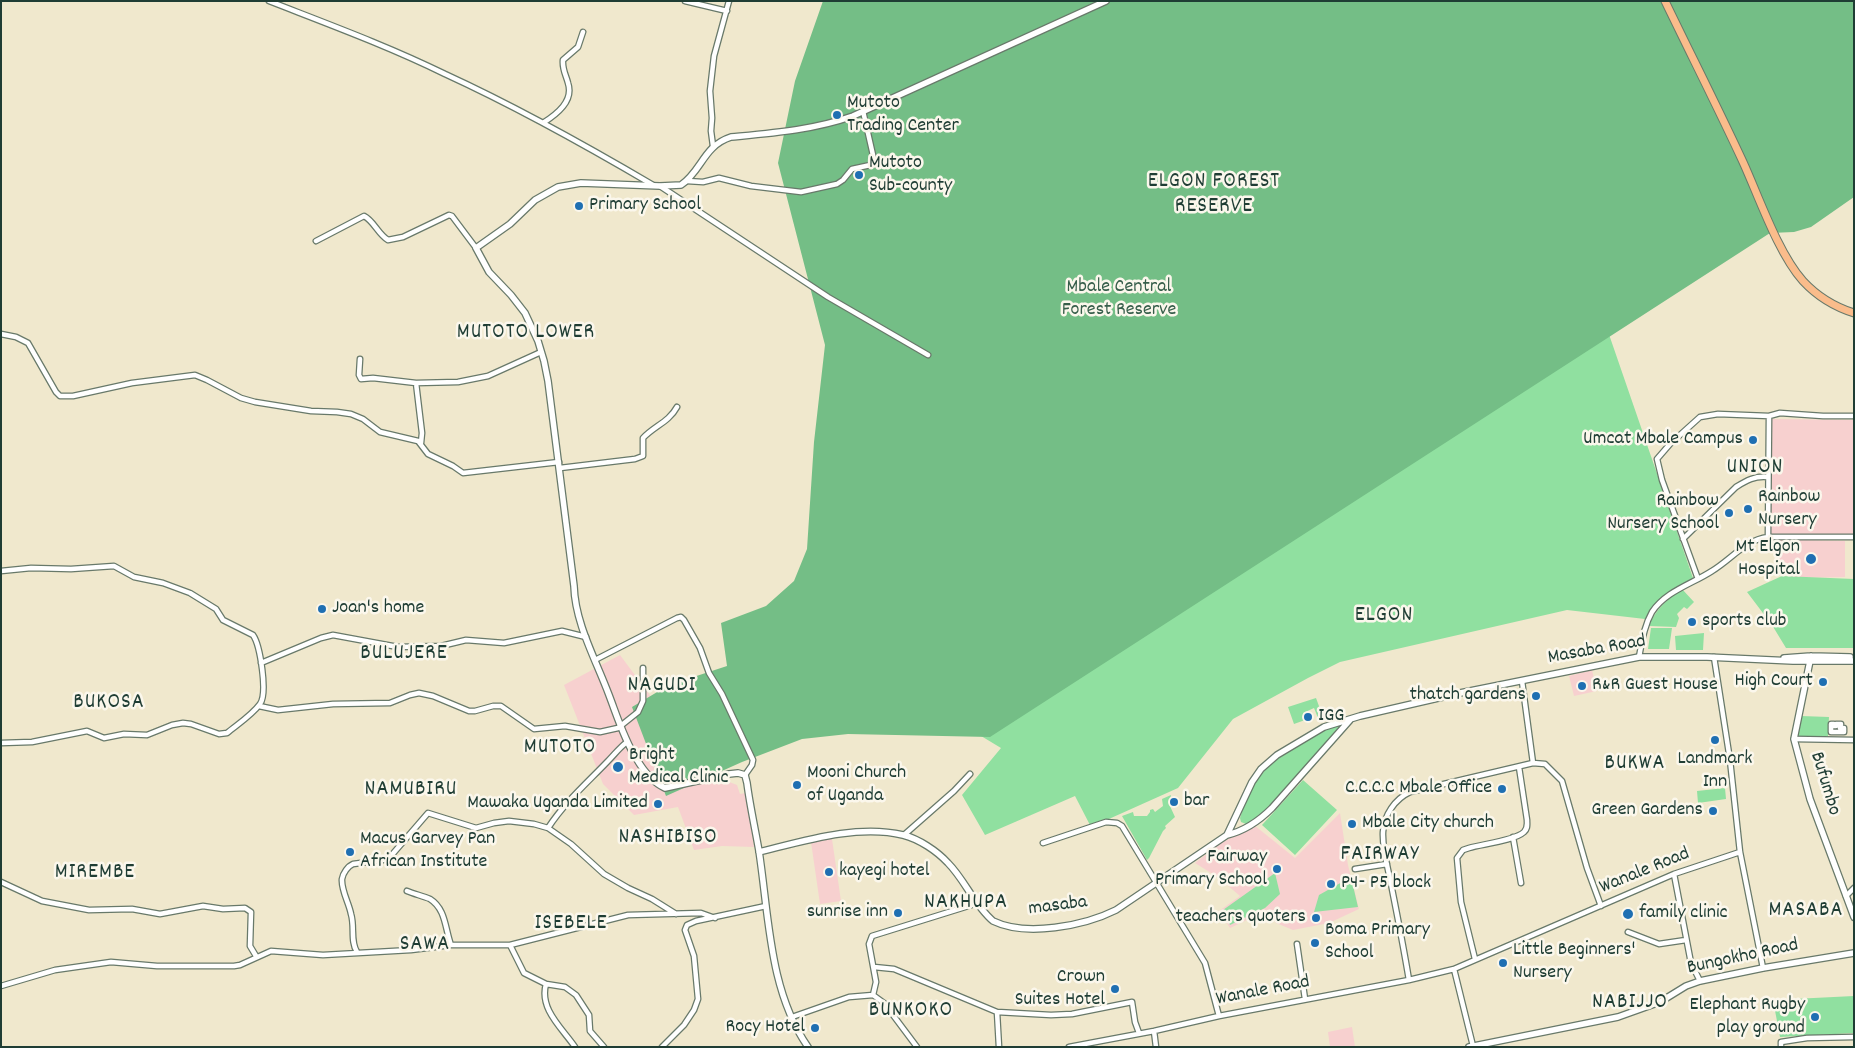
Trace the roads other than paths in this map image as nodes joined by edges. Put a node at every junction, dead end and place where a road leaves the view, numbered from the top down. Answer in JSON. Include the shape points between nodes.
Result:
{"nodes":[{"id":1,"x":269,"y":1,"type":"edge"},
{"id":2,"x":685,"y":1,"type":"edge"},
{"id":3,"x":729,"y":1,"type":"edge"},
{"id":4,"x":1106,"y":1,"type":"edge"},
{"id":5,"x":1665,"y":1,"type":"edge"},
{"id":6,"x":727,"y":11,"type":"junction"},
{"id":7,"x":583,"y":32,"type":"dead end"},
{"id":8,"x":863,"y":111,"type":"junction"},
{"id":9,"x":543,"y":123,"type":"junction"},
{"id":10,"x":713,"y":146,"type":"junction"},
{"id":11,"x":687,"y":181,"type":"junction"},
{"id":12,"x":657,"y":186,"type":"junction"},
{"id":13,"x":316,"y":241,"type":"dead end"},
{"id":14,"x":476,"y":248,"type":"junction"},
{"id":15,"x":1854,"y":313,"type":"edge"},
{"id":16,"x":1,"y":334,"type":"edge"},
{"id":17,"x":541,"y":352,"type":"junction"},
{"id":18,"x":928,"y":355,"type":"dead end"},
{"id":19,"x":360,"y":359,"type":"dead end"},
{"id":20,"x":416,"y":383,"type":"junction"},
{"id":21,"x":677,"y":407,"type":"dead end"},
{"id":22,"x":1769,"y":416,"type":"junction"},
{"id":23,"x":1854,"y":416,"type":"edge"},
{"id":24,"x":421,"y":443,"type":"junction"},
{"id":25,"x":560,"y":465,"type":"junction"},
{"id":26,"x":1767,"y":477,"type":"junction"},
{"id":27,"x":1768,"y":537,"type":"junction"},
{"id":28,"x":1854,"y":537,"type":"edge"},
{"id":29,"x":1683,"y":539,"type":"junction"},
{"id":30,"x":1,"y":571,"type":"edge"},
{"id":31,"x":1698,"y":579,"type":"junction"},
{"id":32,"x":586,"y":637,"type":"junction"},
{"id":33,"x":1639,"y":657,"type":"junction"},
{"id":34,"x":1714,"y":657,"type":"junction"},
{"id":35,"x":1810,"y":659,"type":"junction"},
{"id":36,"x":1854,"y":659,"type":"edge"},
{"id":37,"x":595,"y":660,"type":"junction"},
{"id":38,"x":261,"y":663,"type":"junction"},
{"id":39,"x":643,"y":668,"type":"dead end"},
{"id":40,"x":1522,"y":681,"type":"junction"},
{"id":41,"x":258,"y":706,"type":"junction"},
{"id":42,"x":1350,"y":720,"type":"junction"},
{"id":43,"x":621,"y":726,"type":"junction"},
{"id":44,"x":1794,"y":740,"type":"junction"},
{"id":45,"x":1854,"y":740,"type":"edge"},
{"id":46,"x":627,"y":742,"type":"junction"},
{"id":47,"x":1,"y":743,"type":"edge"},
{"id":48,"x":1534,"y":763,"type":"junction"},
{"id":49,"x":1519,"y":767,"type":"junction"},
{"id":50,"x":970,"y":774,"type":"dead end"},
{"id":51,"x":744,"y":775,"type":"junction"},
{"id":52,"x":1236,"y":817,"type":"junction"},
{"id":53,"x":548,"y":828,"type":"junction"},
{"id":54,"x":1245,"y":828,"type":"junction"},
{"id":55,"x":904,"y":835,"type":"junction"},
{"id":56,"x":1227,"y":835,"type":"junction"},
{"id":57,"x":1513,"y":837,"type":"junction"},
{"id":58,"x":1044,"y":843,"type":"dead end"},
{"id":59,"x":759,"y":852,"type":"junction"},
{"id":60,"x":1740,"y":852,"type":"junction"},
{"id":61,"x":1387,"y":864,"type":"junction"},
{"id":62,"x":1355,"y":869,"type":"dead end"},
{"id":63,"x":1674,"y":874,"type":"junction"},
{"id":64,"x":1,"y":882,"type":"edge"},
{"id":65,"x":1158,"y":883,"type":"junction"},
{"id":66,"x":1520,"y":883,"type":"dead end"},
{"id":67,"x":1854,"y":888,"type":"edge"},
{"id":68,"x":407,"y":891,"type":"dead end"},
{"id":69,"x":1849,"y":894,"type":"edge"},
{"id":70,"x":978,"y":903,"type":"junction"},
{"id":71,"x":766,"y":906,"type":"junction"},
{"id":72,"x":1601,"y":906,"type":"junction"},
{"id":73,"x":678,"y":915,"type":"junction"},
{"id":74,"x":1854,"y":917,"type":"edge"},
{"id":75,"x":716,"y":918,"type":"junction"},
{"id":76,"x":1628,"y":932,"type":"dead end"},
{"id":77,"x":1686,"y":940,"type":"junction"},
{"id":78,"x":451,"y":944,"type":"junction"},
{"id":79,"x":1297,"y":944,"type":"dead end"},
{"id":80,"x":510,"y":945,"type":"junction"},
{"id":81,"x":358,"y":952,"type":"junction"},
{"id":82,"x":1854,"y":953,"type":"edge"},
{"id":83,"x":256,"y":956,"type":"junction"},
{"id":84,"x":1475,"y":959,"type":"junction"},
{"id":85,"x":874,"y":967,"type":"junction"},
{"id":86,"x":1454,"y":968,"type":"junction"},
{"id":87,"x":1763,"y":968,"type":"junction"},
{"id":88,"x":1409,"y":980,"type":"junction"},
{"id":89,"x":1700,"y":981,"type":"junction"},
{"id":90,"x":546,"y":984,"type":"junction"},
{"id":91,"x":1,"y":986,"type":"edge"},
{"id":92,"x":873,"y":995,"type":"junction"},
{"id":93,"x":1305,"y":999,"type":"junction"},
{"id":94,"x":997,"y":1012,"type":"junction"},
{"id":95,"x":1219,"y":1016,"type":"junction"},
{"id":96,"x":792,"y":1017,"type":"junction"},
{"id":97,"x":1154,"y":1031,"type":"junction"},
{"id":98,"x":1139,"y":1033,"type":"junction"},
{"id":99,"x":1854,"y":1037,"type":"edge"},
{"id":100,"x":1471,"y":1046,"type":"edge"},
{"id":101,"x":575,"y":1047,"type":"edge"},
{"id":102,"x":604,"y":1047,"type":"edge"},
{"id":103,"x":662,"y":1047,"type":"edge"},
{"id":104,"x":808,"y":1047,"type":"edge"},
{"id":105,"x":917,"y":1047,"type":"edge"},
{"id":106,"x":999,"y":1047,"type":"edge"},
{"id":107,"x":1069,"y":1047,"type":"edge"},
{"id":108,"x":1156,"y":1047,"type":"edge"},
{"id":109,"x":1781,"y":1047,"type":"edge"}],
"edges":[{"from":1,"to":9,"type":"street","via":[[444,73]]},
{"from":2,"to":6,"type":"street"},
{"from":3,"to":6,"type":"street"},
{"from":4,"to":8,"type":"street"},
{"from":5,"to":15,"type":"main road","via":[[1793,267],[1811,289]]},
{"from":6,"to":10,"type":"street","via":[[714,56],[710,91]]},
{"from":7,"to":9,"type":"street","via":[[578,47],[563,60],[570,88],[566,103]]},
{"from":8,"to":10,"type":"street","via":[[814,128],[731,137]]},
{"from":8,"to":11,"type":"street","via":[[875,164],[852,169],[837,184],[801,192],[751,186],[719,178]]},
{"from":9,"to":12,"type":"street"},
{"from":10,"to":11,"type":"street"},
{"from":11,"to":12,"type":"street","via":[[678,186]]},
{"from":12,"to":14,"type":"street","via":[[581,183],[558,187],[535,200],[510,224]]},
{"from":12,"to":18,"type":"street","via":[[828,297]]},
{"from":13,"to":14,"type":"street","via":[[364,216],[388,240],[403,237],[449,215]]},
{"from":14,"to":17,"type":"street","via":[[489,272],[525,313]]},
{"from":16,"to":24,"type":"street","via":[[28,343],[60,396],[195,376],[241,398],[311,411],[351,414],[380,432]]},
{"from":17,"to":20,"type":"street","via":[[484,377],[447,383]]},
{"from":17,"to":25,"type":"street"},
{"from":19,"to":20,"type":"street","via":[[361,379]]},
{"from":20,"to":24,"type":"street"},
{"from":21,"to":25,"type":"street","via":[[667,421],[643,438],[643,456]]},
{"from":22,"to":23,"type":"street","via":[[1780,413]]},
{"from":22,"to":26,"type":"street"},
{"from":22,"to":29,"type":"street","via":[[1718,414],[1700,417],[1659,456],[1657,463]]},
{"from":24,"to":25,"type":"street","via":[[428,454],[463,473]]},
{"from":25,"to":32,"type":"street","via":[[575,602]]},
{"from":26,"to":27,"type":"street"},
{"from":26,"to":29,"type":"street","via":[[1758,476],[1736,487]]},
{"from":27,"to":28,"type":"street"},
{"from":27,"to":31,"type":"street","via":[[1748,543]]},
{"from":29,"to":31,"type":"street"},
{"from":30,"to":38,"type":"street","via":[[111,566],[134,577],[182,589],[216,609],[223,620],[253,635]]},
{"from":31,"to":33,"type":"street","via":[[1667,597],[1652,612]]},
{"from":32,"to":37,"type":"street"},
{"from":32,"to":38,"type":"street","via":[[562,631],[504,643],[463,640],[441,646],[398,647],[333,635]]},
{"from":33,"to":34,"type":"street","name":"Masaba Road"},
{"from":33,"to":40,"type":"street","name":"Masaba Road"},
{"from":34,"to":35,"type":"street","name":"Masaba Road"},
{"from":34,"to":60,"type":"street"},
{"from":35,"to":36,"type":"street","name":"Masaba Road"},
{"from":35,"to":44,"type":"street","name":"Bufumbo"},
{"from":37,"to":43,"type":"street"},
{"from":37,"to":51,"type":"street","via":[[681,618],[700,648],[709,673],[753,760]]},
{"from":38,"to":41,"type":"street","via":[[263,694]]},
{"from":39,"to":43,"type":"street","via":[[642,705]]},
{"from":40,"to":42,"type":"street","name":"Masaba Road"},
{"from":40,"to":48,"type":"street"},
{"from":41,"to":43,"type":"street","via":[[278,710],[333,704],[390,703],[419,693],[469,711],[501,706],[534,728],[565,726],[600,732]]},
{"from":41,"to":47,"type":"street","via":[[222,734],[182,723],[147,735],[124,734],[104,738],[87,731],[32,742]]},
{"from":42,"to":52,"type":"street","name":"Masaba Road","via":[[1324,727],[1277,755],[1252,782]]},
{"from":42,"to":54,"type":"street","name":"masaba","via":[[1272,808]]},
{"from":43,"to":46,"type":"street"},
{"from":44,"to":45,"type":"street"},
{"from":44,"to":69,"type":"street","name":"Bufumbo","via":[[1810,799]]},
{"from":46,"to":51,"type":"street","via":[[647,773],[665,788],[728,774]]},
{"from":46,"to":53,"type":"street","via":[[562,807]]},
{"from":48,"to":49,"type":"street"},
{"from":48,"to":72,"type":"street","via":[[1545,764],[1562,781]]},
{"from":49,"to":57,"type":"street","via":[[1527,827]]},
{"from":49,"to":61,"type":"street","via":[[1403,796],[1385,821],[1383,837]]},
{"from":50,"to":55,"type":"street"},
{"from":51,"to":59,"type":"street"},
{"from":52,"to":54,"type":"street"},
{"from":52,"to":56,"type":"street","name":"Masaba Road"},
{"from":53,"to":73,"type":"street","via":[[604,874]]},
{"from":53,"to":81,"type":"street","via":[[509,821],[476,828],[426,814],[390,858],[353,864],[343,875],[352,918],[353,942]]},
{"from":54,"to":56,"type":"street","name":"masaba"},
{"from":55,"to":59,"type":"street","name":"masaba","via":[[854,833]]},
{"from":55,"to":70,"type":"street","name":"masaba","via":[[925,845],[948,863]]},
{"from":56,"to":65,"type":"street","name":"masaba"},
{"from":57,"to":66,"type":"street"},
{"from":57,"to":84,"type":"street","via":[[1463,850],[1457,858],[1461,902]]},
{"from":58,"to":65,"type":"street","via":[[1106,822],[1117,823]]},
{"from":59,"to":71,"type":"street"},
{"from":60,"to":63,"type":"street","name":"Wanale Road"},
{"from":60,"to":87,"type":"street"},
{"from":61,"to":62,"type":"street"},
{"from":61,"to":88,"type":"street"},
{"from":63,"to":72,"type":"street","name":"Wanale Road"},
{"from":63,"to":77,"type":"street"},
{"from":64,"to":83,"type":"street","via":[[42,901],[89,910],[132,909],[160,914],[203,906],[223,910],[246,908],[250,912],[250,946]]},
{"from":65,"to":70,"type":"street","name":"masaba","via":[[1098,918],[1042,928],[998,924]]},
{"from":65,"to":95,"type":"street","via":[[1205,962]]},
{"from":67,"to":69,"type":"street"},
{"from":68,"to":78,"type":"street","via":[[430,899],[438,906]]},
{"from":69,"to":74,"type":"street","name":"Bufumbo"},
{"from":70,"to":85,"type":"street","via":[[872,936],[869,944]]},
{"from":71,"to":75,"type":"street"},
{"from":71,"to":96,"type":"street","via":[[778,982]]},
{"from":72,"to":84,"type":"street","name":"Wanale Road"},
{"from":73,"to":75,"type":"street","via":[[701,913]]},
{"from":73,"to":80,"type":"street","via":[[628,915]]},
{"from":75,"to":103,"type":"street","via":[[687,925],[685,930],[694,956],[698,999],[689,1018]]},
{"from":76,"to":77,"type":"street","via":[[1659,944]]},
{"from":77,"to":89,"type":"street","via":[[1691,963]]},
{"from":78,"to":80,"type":"street"},
{"from":78,"to":81,"type":"street","via":[[415,950]]},
{"from":79,"to":93,"type":"street"},
{"from":80,"to":90,"type":"street","via":[[524,973]]},
{"from":81,"to":83,"type":"street","via":[[323,955],[276,950]]},
{"from":82,"to":87,"type":"street","name":"Bungokho Road"},
{"from":83,"to":91,"type":"street","via":[[234,966],[93,963]]},
{"from":84,"to":86,"type":"street","name":"Wanale Road"},
{"from":85,"to":92,"type":"street","via":[[876,982]]},
{"from":85,"to":94,"type":"street","via":[[894,969]]},
{"from":86,"to":88,"type":"street","name":"Wanale Road"},
{"from":86,"to":100,"type":"street"},
{"from":87,"to":89,"type":"street","name":"Bungokho Road"},
{"from":88,"to":93,"type":"street","name":"Wanale Road"},
{"from":89,"to":100,"type":"street","name":"Bungokho Road","via":[[1660,1002],[1618,1018]]},
{"from":90,"to":101,"type":"street","via":[[544,994],[548,1010]]},
{"from":90,"to":102,"type":"street","via":[[565,987],[576,995],[589,1015],[590,1031]]},
{"from":92,"to":96,"type":"street","via":[[849,997]]},
{"from":92,"to":105,"type":"street","via":[[884,1003]]},
{"from":93,"to":95,"type":"street","name":"Wanale Road"},
{"from":94,"to":98,"type":"street","via":[[1051,1016],[1132,1002]]},
{"from":94,"to":106,"type":"street"},
{"from":95,"to":97,"type":"street","name":"Wanale Road"},
{"from":96,"to":104,"type":"street"},
{"from":97,"to":98,"type":"street","name":"Wanale Road"},
{"from":97,"to":108,"type":"street"},
{"from":98,"to":107,"type":"street","name":"Wanale Road"},
{"from":99,"to":109,"type":"street","via":[[1807,1038],[1781,1042]]}]}
